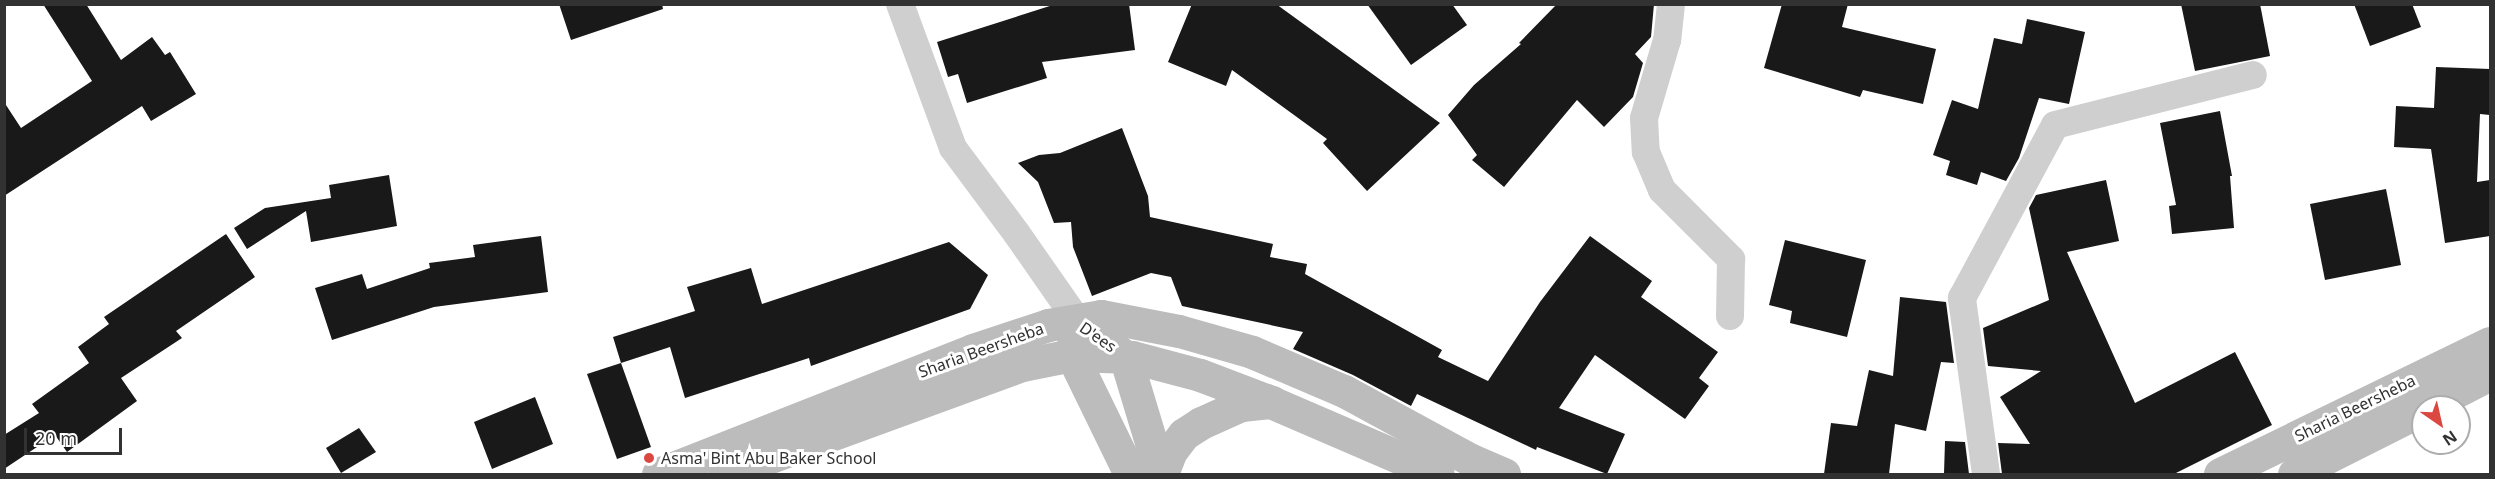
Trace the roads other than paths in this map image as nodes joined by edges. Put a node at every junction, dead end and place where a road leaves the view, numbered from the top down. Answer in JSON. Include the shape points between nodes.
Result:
{"nodes":[{"id":1,"x":900,"y":4,"type":"edge"},
{"id":2,"x":1671,"y":4,"type":"edge"},
{"id":3,"x":2253,"y":75,"type":"dead end"},
{"id":4,"x":1730,"y":316,"type":"dead end"},
{"id":5,"x":1077,"y":320,"type":"junction"},
{"id":6,"x":2490,"y":343,"type":"edge"},
{"id":7,"x":1072,"y":355,"type":"junction"},
{"id":8,"x":1125,"y":356,"type":"junction"},
{"id":9,"x":2490,"y":374,"type":"edge"},
{"id":10,"x":2449,"y":395,"type":"edge"},
{"id":11,"x":1273,"y":402,"type":"junction"},
{"id":12,"x":2411,"y":415,"type":"edge"},
{"id":13,"x":658,"y":474,"type":"edge"},
{"id":14,"x":724,"y":474,"type":"edge"},
{"id":15,"x":1130,"y":474,"type":"edge"},
{"id":16,"x":1155,"y":474,"type":"edge"},
{"id":17,"x":1162,"y":474,"type":"edge"},
{"id":18,"x":1438,"y":474,"type":"edge"},
{"id":19,"x":1504,"y":474,"type":"edge"},
{"id":20,"x":1986,"y":474,"type":"edge"},
{"id":21,"x":2220,"y":474,"type":"edge"},
{"id":22,"x":2294,"y":474,"type":"edge"}],
"edges":[{"from":1,"to":5,"type":"street","via":[[953,148]]},
{"from":2,"to":4,"type":"street","via":[[1667,40],[1644,118],[1646,152],[1662,190],[1731,259]]},
{"from":3,"to":20,"type":"street","via":[[2055,126],[1962,298]]},
{"from":5,"to":7,"type":"street","name":"D'ees"},
{"from":5,"to":8,"type":"street","name":"D'ees"},
{"from":5,"to":13,"type":"street","name":"Sharia Beersheba","via":[[1048,325],[973,350]]},
{"from":5,"to":19,"type":"street","name":"Sharia Beersheba","via":[[1101,316],[1135,322],[1252,352],[1344,392]]},
{"from":6,"to":21,"type":"street","name":"Sharia Beersheba"},
{"from":7,"to":8,"type":"street","name":"Sharia Beersheba"},
{"from":7,"to":14,"type":"street","name":"Sharia Beersheba","via":[[1022,365]]},
{"from":7,"to":15,"type":"street","name":"D'ees"},
{"from":8,"to":11,"type":"street","name":"Sharia Beersheba","via":[[1200,375]]},
{"from":8,"to":16,"type":"street","name":"D'ees","via":[[1151,442]]},
{"from":9,"to":10,"type":"street","name":"Sharia Beersheba"},
{"from":11,"to":17,"type":"street","via":[[1241,405],[1201,423],[1170,451]]},
{"from":11,"to":18,"type":"street","name":"Sharia Beersheba"},
{"from":12,"to":22,"type":"street","name":"Sharia Beersheba"}]}
